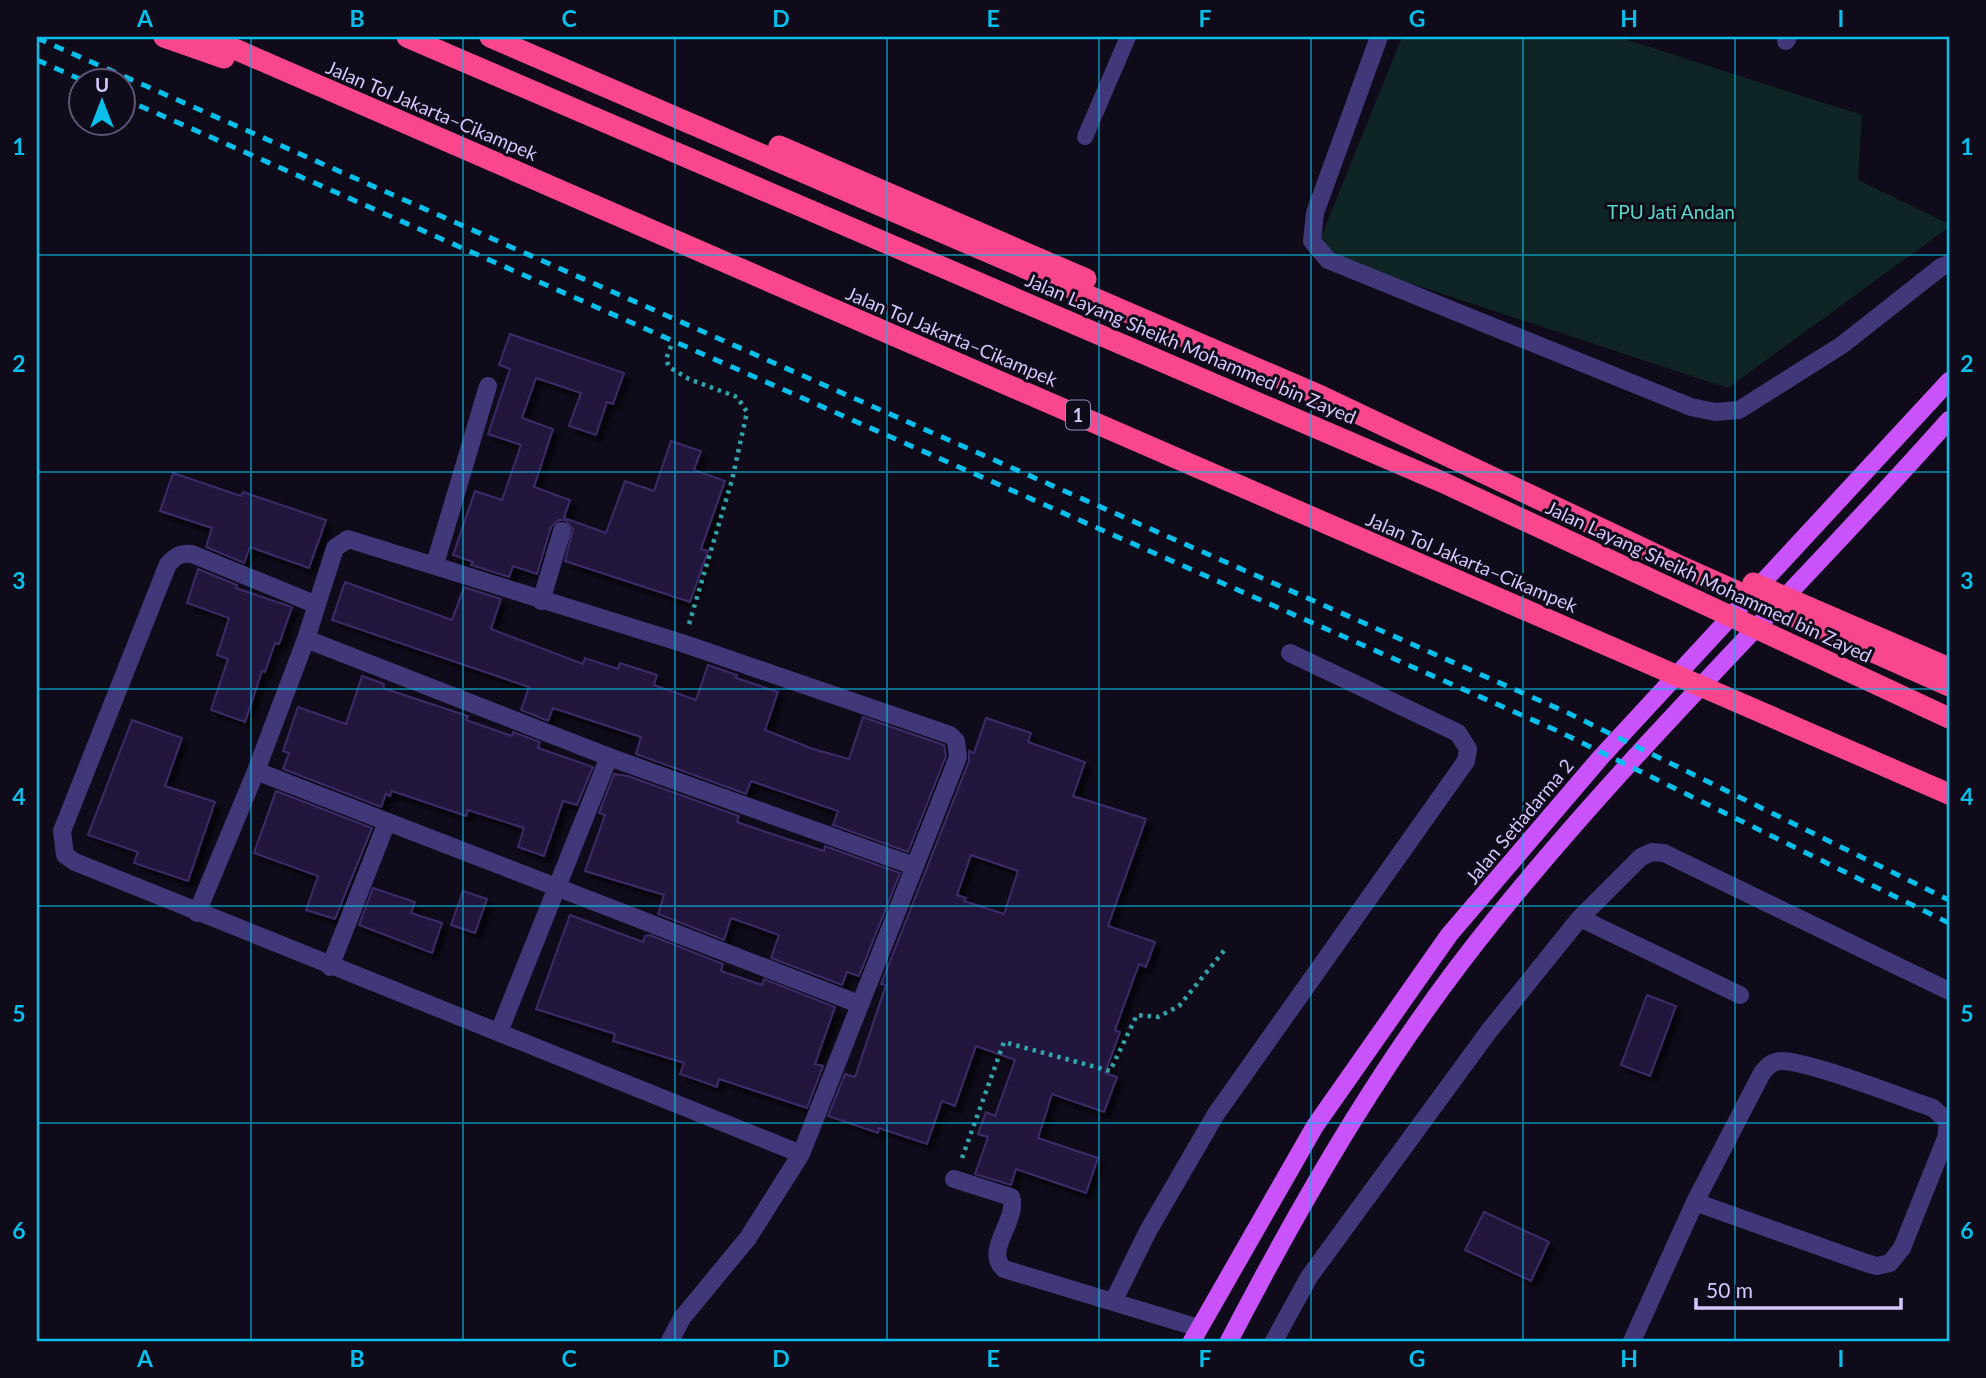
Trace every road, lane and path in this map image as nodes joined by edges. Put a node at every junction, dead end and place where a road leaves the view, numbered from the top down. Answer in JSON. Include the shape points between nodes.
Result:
{"nodes":[{"id":1,"x":164,"y":37,"type":"edge"},
{"id":2,"x":207,"y":37,"type":"edge"},
{"id":3,"x":407,"y":37,"type":"edge"},
{"id":4,"x":490,"y":37,"type":"edge"},
{"id":5,"x":519,"y":37,"type":"edge"},
{"id":6,"x":1128,"y":37,"type":"edge"},
{"id":7,"x":1380,"y":37,"type":"edge"},
{"id":8,"x":394,"y":118,"type":"junction"},
{"id":9,"x":1084,"y":137,"type":"dead end"},
{"id":10,"x":1949,"y":264,"type":"edge"},
{"id":11,"x":671,"y":346,"type":"dead end"},
{"id":12,"x":1949,"y":381,"type":"edge"},
{"id":13,"x":488,"y":386,"type":"dead end"},
{"id":14,"x":1949,"y":420,"type":"edge"},
{"id":15,"x":562,"y":531,"type":"dead end"},
{"id":16,"x":435,"y":564,"type":"junction"},
{"id":17,"x":541,"y":601,"type":"junction"},
{"id":18,"x":317,"y":605,"type":"junction"},
{"id":19,"x":306,"y":639,"type":"junction"},
{"id":20,"x":682,"y":643,"type":"junction"},
{"id":21,"x":1290,"y":653,"type":"dead end"},
{"id":22,"x":1949,"y":667,"type":"edge"},
{"id":23,"x":1949,"y":686,"type":"edge"},
{"id":24,"x":1949,"y":718,"type":"edge"},
{"id":25,"x":609,"y":757,"type":"junction"},
{"id":26,"x":256,"y":771,"type":"junction"},
{"id":27,"x":1949,"y":794,"type":"edge"},
{"id":28,"x":387,"y":822,"type":"junction"},
{"id":29,"x":914,"y":866,"type":"junction"},
{"id":30,"x":557,"y":887,"type":"junction"},
{"id":31,"x":197,"y":913,"type":"junction"},
{"id":32,"x":1580,"y":918,"type":"junction"},
{"id":33,"x":1227,"y":947,"type":"dead end"},
{"id":34,"x":330,"y":967,"type":"junction"},
{"id":35,"x":1949,"y":991,"type":"edge"},
{"id":36,"x":1740,"y":995,"type":"dead end"},
{"id":37,"x":859,"y":1003,"type":"junction"},
{"id":38,"x":499,"y":1032,"type":"junction"},
{"id":39,"x":801,"y":1154,"type":"junction"},
{"id":40,"x":954,"y":1179,"type":"joint"},
{"id":41,"x":1695,"y":1202,"type":"junction"},
{"id":42,"x":1113,"y":1302,"type":"junction"},
{"id":43,"x":1195,"y":1334,"type":"edge"},
{"id":44,"x":670,"y":1341,"type":"edge"},
{"id":45,"x":1229,"y":1341,"type":"edge"},
{"id":46,"x":1274,"y":1341,"type":"edge"},
{"id":47,"x":1632,"y":1341,"type":"edge"}],
"edges":[{"from":1,"to":8,"type":"highway"},
{"from":2,"to":8,"type":"highway","name":"Jalan Tol Jakarta–Cikampek","number":"1"},
{"from":3,"to":24,"type":"highway","name":"Jalan Layang Sheikh Mohammed bin Zayed","via":[[1442,482]]},
{"from":4,"to":23,"type":"highway","name":"Jalan Layang Sheikh Mohammed bin Zayed","via":[[1321,396],[1678,565]]},
{"from":5,"to":22,"type":"highway","via":[[910,201],[1388,412],[1700,560]]},
{"from":6,"to":9,"type":"lane"},
{"from":7,"to":10,"type":"street","via":[[1315,214],[1312,242],[1328,260],[1691,407],[1739,410],[1842,345]]},
{"from":8,"to":27,"type":"highway","name":"Jalan Tol Jakarta–Cikampek","number":"1"},
{"from":11,"to":20,"type":"path","via":[[666,359],[669,367],[737,397],[747,412],[732,480]]},
{"from":12,"to":43,"type":"main road","name":"Jalan Setiadarma 2","via":[[1601,757],[1449,935],[1315,1126]]},
{"from":13,"to":16,"type":"street"},
{"from":14,"to":45,"type":"main road","via":[[1615,779],[1495,918],[1386,1066],[1290,1223]]},
{"from":15,"to":17,"type":"street"},
{"from":16,"to":17,"type":"street"},
{"from":16,"to":18,"type":"street","via":[[348,539],[335,548]]},
{"from":17,"to":20,"type":"street"},
{"from":18,"to":19,"type":"street"},
{"from":18,"to":31,"type":"street","via":[[192,554],[174,558],[62,831],[65,855],[75,862]]},
{"from":19,"to":25,"type":"street"},
{"from":19,"to":26,"type":"street"},
{"from":20,"to":29,"type":"street","via":[[957,741],[958,757]]},
{"from":21,"to":42,"type":"street","via":[[1458,733],[1468,749],[1466,761],[1216,1114]]},
{"from":25,"to":29,"type":"street"},
{"from":25,"to":30,"type":"street"},
{"from":26,"to":28,"type":"street"},
{"from":26,"to":31,"type":"street"},
{"from":28,"to":30,"type":"street"},
{"from":28,"to":34,"type":"street"},
{"from":29,"to":37,"type":"street"},
{"from":30,"to":37,"type":"street"},
{"from":30,"to":38,"type":"street"},
{"from":31,"to":34,"type":"street"},
{"from":32,"to":35,"type":"street","via":[[1641,858],[1664,853]]},
{"from":32,"to":36,"type":"street"},
{"from":32,"to":46,"type":"street","via":[[1371,1189],[1309,1277]]},
{"from":33,"to":40,"type":"path","via":[[1179,1006],[1158,1017],[1137,1015],[1110,1071],[1004,1042]]},
{"from":34,"to":38,"type":"street"},
{"from":37,"to":39,"type":"street"},
{"from":38,"to":39,"type":"street"},
{"from":39,"to":44,"type":"street","via":[[748,1238],[682,1318]]},
{"from":40,"to":42,"type":"street","via":[[1011,1197],[1013,1211],[997,1256],[1004,1269]]},
{"from":41,"to":41,"type":"street","via":[[1762,1073],[1772,1063],[1809,1067],[1933,1108],[1948,1122],[1946,1138],[1902,1248],[1890,1263],[1866,1263]]},
{"from":41,"to":47,"type":"street"},
{"from":42,"to":43,"type":"street"}]}
